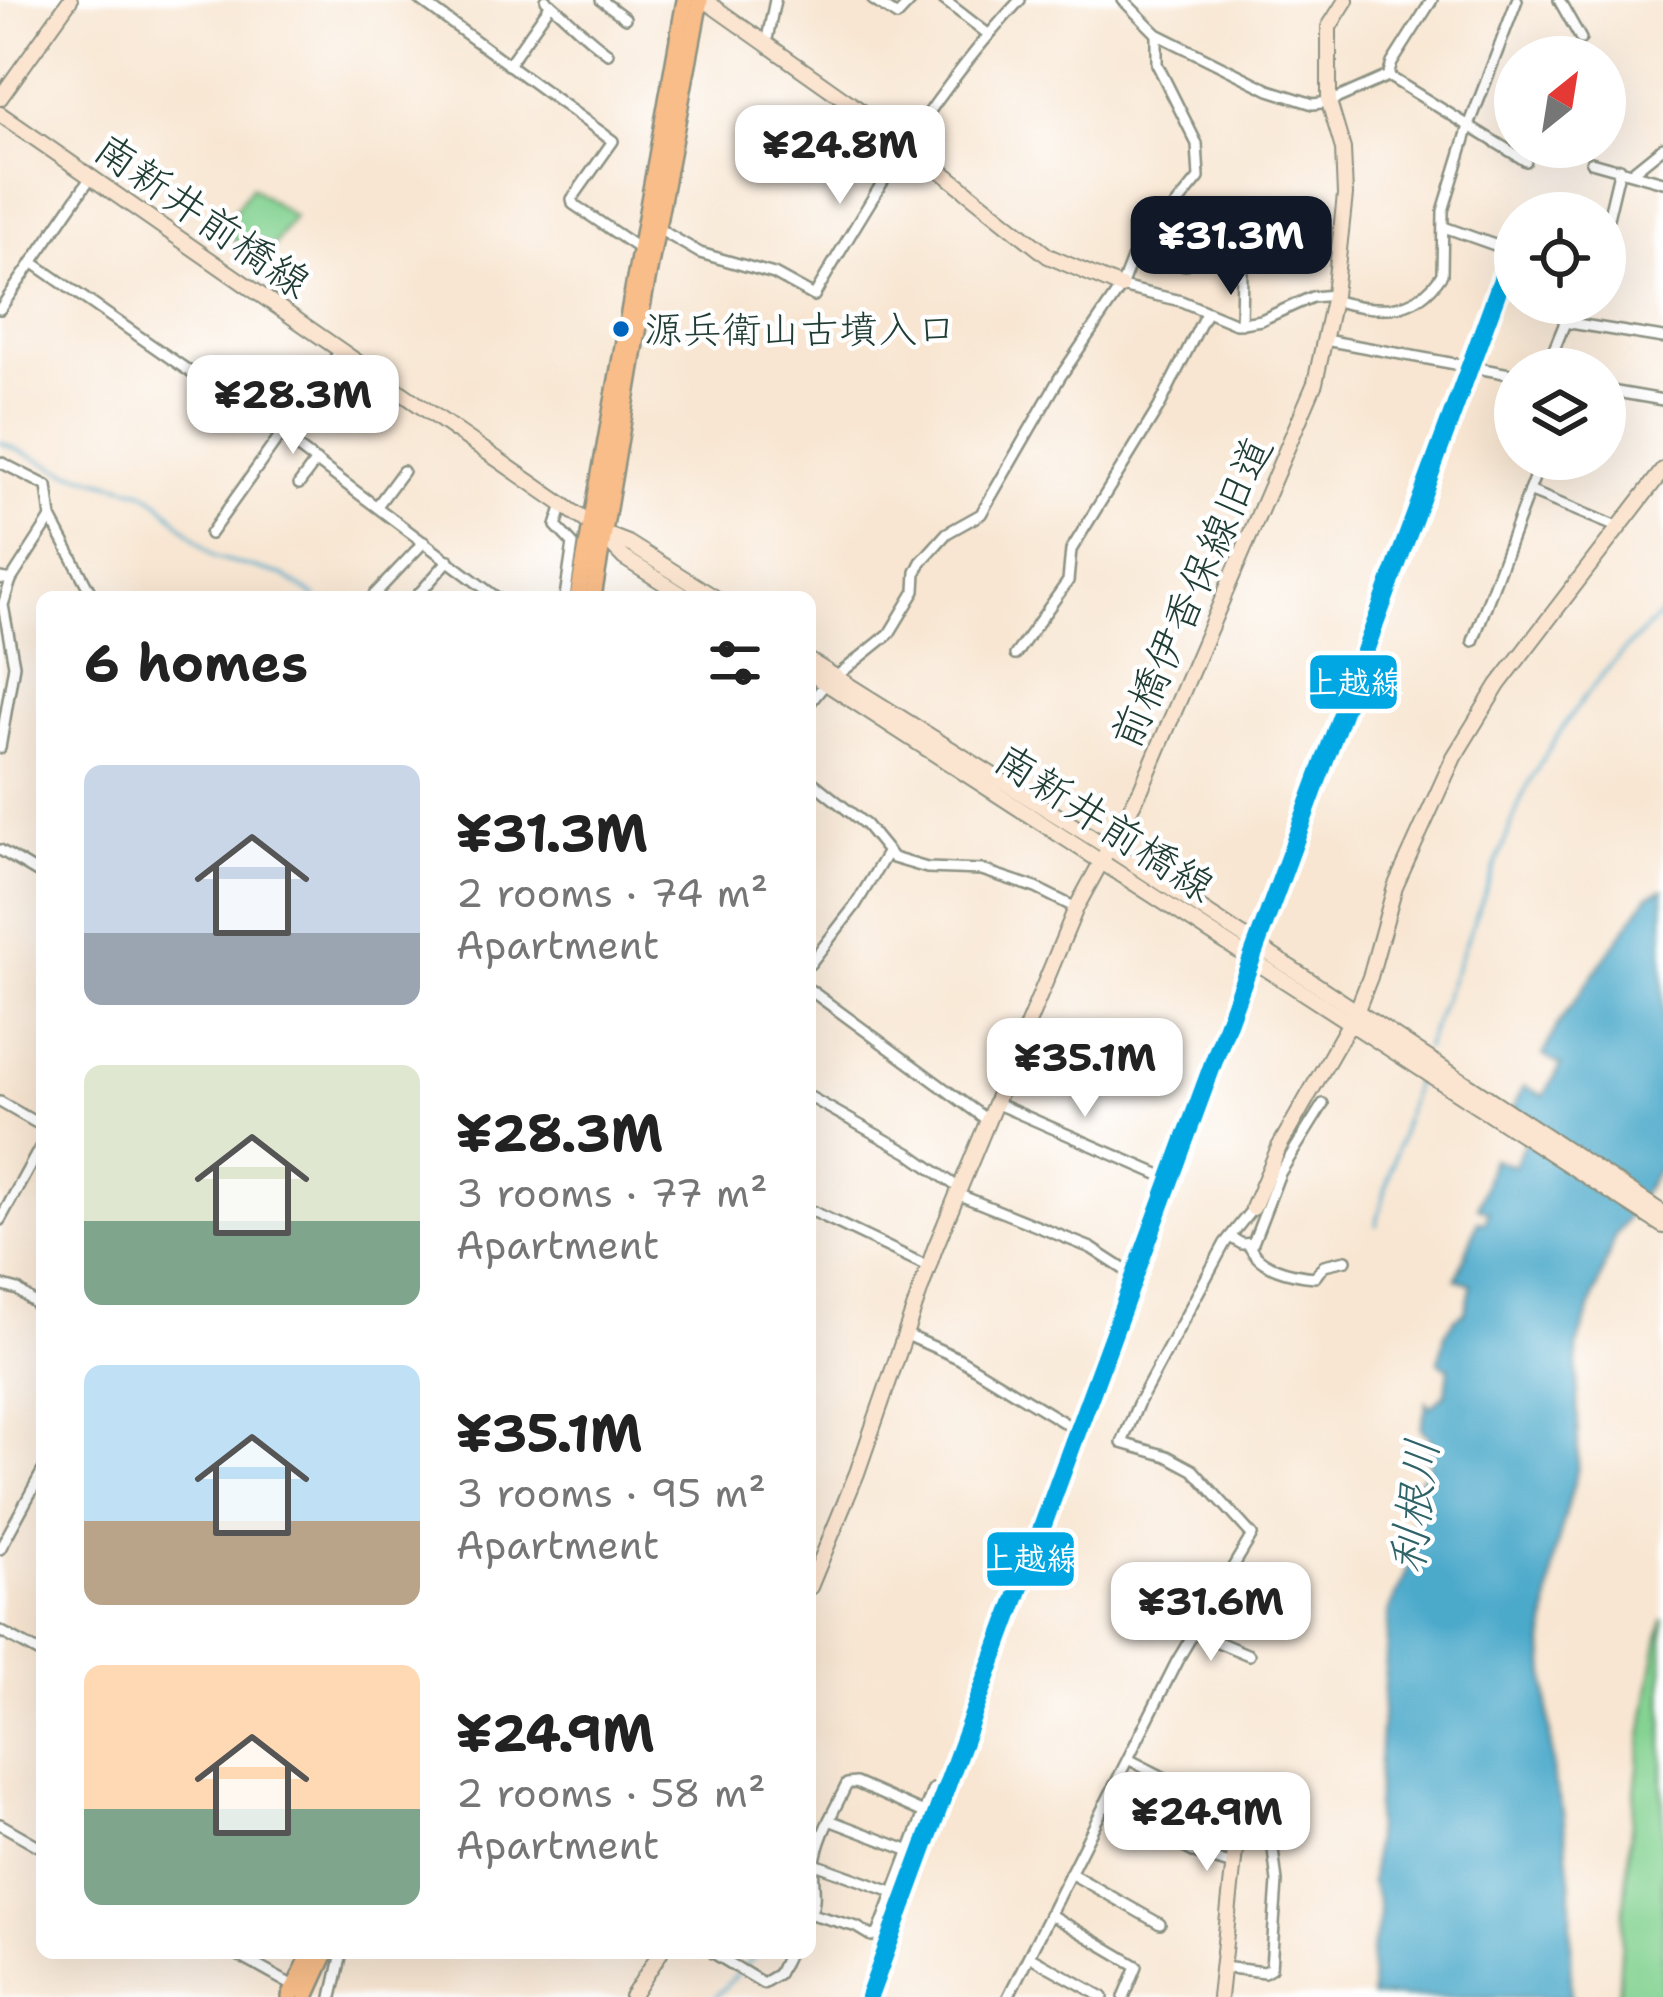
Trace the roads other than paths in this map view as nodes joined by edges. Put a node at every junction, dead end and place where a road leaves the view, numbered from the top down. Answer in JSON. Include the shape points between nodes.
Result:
{"nodes":[{"id":1,"x":70,"y":0,"type":"edge"},
{"id":2,"x":420,"y":0,"type":"edge"},
{"id":3,"x":601,"y":0,"type":"edge"},
{"id":4,"x":685,"y":0,"type":"edge"},
{"id":5,"x":702,"y":0,"type":"edge"},
{"id":6,"x":776,"y":0,"type":"edge"},
{"id":7,"x":873,"y":0,"type":"edge"},
{"id":8,"x":912,"y":0,"type":"edge"},
{"id":9,"x":944,"y":0,"type":"edge"},
{"id":10,"x":1020,"y":0,"type":"edge"},
{"id":11,"x":1123,"y":0,"type":"edge"},
{"id":12,"x":1346,"y":0,"type":"edge"},
{"id":13,"x":1432,"y":0,"type":"edge"},
{"id":14,"x":1516,"y":0,"type":"edge"},
{"id":15,"x":1559,"y":0,"type":"edge"},
{"id":16,"x":548,"y":2,"type":"edge"},
{"id":17,"x":626,"y":18,"type":"dead end"},
{"id":18,"x":988,"y":34,"type":"junction"},
{"id":19,"x":1157,"y":34,"type":"junction"},
{"id":20,"x":1579,"y":36,"type":"edge"},
{"id":21,"x":766,"y":44,"type":"junction"},
{"id":22,"x":608,"y":53,"type":"dead end"},
{"id":23,"x":508,"y":65,"type":"junction"},
{"id":24,"x":1388,"y":76,"type":"junction"},
{"id":25,"x":0,"y":98,"type":"edge"},
{"id":26,"x":1329,"y":102,"type":"junction"},
{"id":27,"x":0,"y":114,"type":"edge"},
{"id":28,"x":1468,"y":126,"type":"junction"},
{"id":29,"x":905,"y":142,"type":"junction"},
{"id":30,"x":1494,"y":142,"type":"edge"},
{"id":31,"x":1663,"y":147,"type":"edge"},
{"id":32,"x":1618,"y":168,"type":"edge"},
{"id":33,"x":1626,"y":170,"type":"junction"},
{"id":34,"x":91,"y":177,"type":"junction"},
{"id":35,"x":1663,"y":182,"type":"edge"},
{"id":36,"x":1618,"y":192,"type":"edge"},
{"id":37,"x":1444,"y":227,"type":"junction"},
{"id":38,"x":657,"y":228,"type":"junction"},
{"id":39,"x":1256,"y":230,"type":"dead end"},
{"id":40,"x":1494,"y":245,"type":"edge"},
{"id":41,"x":642,"y":250,"type":"junction"},
{"id":42,"x":1136,"y":255,"type":"junction"},
{"id":43,"x":32,"y":262,"type":"junction"},
{"id":44,"x":1185,"y":265,"type":"dead end"},
{"id":45,"x":1121,"y":286,"type":"junction"},
{"id":46,"x":1333,"y":297,"type":"junction"},
{"id":47,"x":0,"y":309,"type":"edge"},
{"id":48,"x":1207,"y":313,"type":"junction"},
{"id":49,"x":1241,"y":324,"type":"junction"},
{"id":50,"x":1576,"y":324,"type":"edge"},
{"id":51,"x":1663,"y":338,"type":"edge"},
{"id":52,"x":1325,"y":340,"type":"junction"},
{"id":53,"x":340,"y":351,"type":"junction"},
{"id":54,"x":1494,"y":371,"type":"edge"},
{"id":55,"x":1626,"y":394,"type":"edge"},
{"id":56,"x":1663,"y":400,"type":"edge"},
{"id":57,"x":281,"y":434,"type":"junction"},
{"id":58,"x":316,"y":461,"type":"junction"},
{"id":59,"x":0,"y":462,"type":"edge"},
{"id":60,"x":1663,"y":470,"type":"edge"},
{"id":61,"x":403,"y":471,"type":"dead end"},
{"id":62,"x":1533,"y":480,"type":"edge"},
{"id":63,"x":299,"y":484,"type":"dead end"},
{"id":64,"x":1529,"y":491,"type":"junction"},
{"id":65,"x":563,"y":505,"type":"junction"},
{"id":66,"x":377,"y":506,"type":"junction"},
{"id":67,"x":51,"y":518,"type":"junction"},
{"id":68,"x":1617,"y":527,"type":"junction"},
{"id":69,"x":598,"y":530,"type":"junction"},
{"id":70,"x":210,"y":534,"type":"dead end"},
{"id":71,"x":424,"y":542,"type":"junction"},
{"id":72,"x":448,"y":560,"type":"junction"},
{"id":73,"x":6,"y":579,"type":"edge"},
{"id":74,"x":90,"y":591,"type":"edge"},
{"id":75,"x":378,"y":591,"type":"edge"},
{"id":76,"x":421,"y":591,"type":"edge"},
{"id":77,"x":488,"y":591,"type":"edge"},
{"id":78,"x":566,"y":591,"type":"edge"},
{"id":79,"x":580,"y":591,"type":"edge"},
{"id":80,"x":593,"y":591,"type":"edge"},
{"id":81,"x":676,"y":591,"type":"edge"},
{"id":82,"x":704,"y":591,"type":"edge"},
{"id":83,"x":1473,"y":641,"type":"dead end"},
{"id":84,"x":1015,"y":655,"type":"dead end"},
{"id":85,"x":816,"y":666,"type":"edge"},
{"id":86,"x":816,"y":675,"type":"edge"},
{"id":87,"x":833,"y":681,"type":"junction"},
{"id":88,"x":816,"y":697,"type":"edge"},
{"id":89,"x":0,"y":748,"type":"edge"},
{"id":90,"x":816,"y":785,"type":"edge"},
{"id":91,"x":0,"y":850,"type":"edge"},
{"id":92,"x":887,"y":853,"type":"junction"},
{"id":93,"x":1106,"y":854,"type":"junction"},
{"id":94,"x":36,"y":871,"type":"edge"},
{"id":95,"x":1076,"y":908,"type":"junction"},
{"id":96,"x":816,"y":956,"type":"edge"},
{"id":97,"x":816,"y":994,"type":"edge"},
{"id":98,"x":1354,"y":1017,"type":"junction"},
{"id":99,"x":1373,"y":1029,"type":"junction"},
{"id":100,"x":816,"y":1099,"type":"edge"},
{"id":101,"x":0,"y":1102,"type":"edge"},
{"id":102,"x":995,"y":1103,"type":"junction"},
{"id":103,"x":1323,"y":1104,"type":"dead end"},
{"id":104,"x":987,"y":1120,"type":"junction"},
{"id":105,"x":36,"y":1123,"type":"edge"},
{"id":106,"x":36,"y":1155,"type":"edge"},
{"id":107,"x":1158,"y":1174,"type":"dead end"},
{"id":108,"x":958,"y":1191,"type":"junction"},
{"id":109,"x":1253,"y":1208,"type":"joint"},
{"id":110,"x":816,"y":1213,"type":"edge"},
{"id":111,"x":1663,"y":1213,"type":"edge"},
{"id":112,"x":0,"y":1220,"type":"edge"},
{"id":113,"x":1663,"y":1226,"type":"edge"},
{"id":114,"x":1230,"y":1237,"type":"junction"},
{"id":115,"x":1249,"y":1245,"type":"junction"},
{"id":116,"x":1346,"y":1260,"type":"dead end"},
{"id":117,"x":929,"y":1267,"type":"junction"},
{"id":118,"x":1125,"y":1270,"type":"dead end"},
{"id":119,"x":0,"y":1285,"type":"edge"},
{"id":120,"x":36,"y":1304,"type":"edge"},
{"id":121,"x":907,"y":1335,"type":"junction"},
{"id":122,"x":1068,"y":1425,"type":"dead end"},
{"id":123,"x":36,"y":1483,"type":"edge"},
{"id":124,"x":816,"y":1542,"type":"edge"},
{"id":125,"x":828,"y":1546,"type":"junction"},
{"id":126,"x":0,"y":1549,"type":"edge"},
{"id":127,"x":816,"y":1573,"type":"edge"},
{"id":128,"x":0,"y":1631,"type":"edge"},
{"id":129,"x":1194,"y":1632,"type":"junction"},
{"id":130,"x":36,"y":1651,"type":"edge"},
{"id":131,"x":1249,"y":1654,"type":"dead end"},
{"id":132,"x":1128,"y":1760,"type":"junction"},
{"id":133,"x":1242,"y":1787,"type":"dead end"},
{"id":134,"x":933,"y":1790,"type":"dead end"},
{"id":135,"x":1104,"y":1805,"type":"junction"},
{"id":136,"x":925,"y":1813,"type":"junction"},
{"id":137,"x":1239,"y":1814,"type":"junction"},
{"id":138,"x":829,"y":1820,"type":"junction"},
{"id":139,"x":0,"y":1824,"type":"edge"},
{"id":140,"x":36,"y":1845,"type":"edge"},
{"id":141,"x":910,"y":1851,"type":"junction"},
{"id":142,"x":816,"y":1861,"type":"edge"},
{"id":143,"x":816,"y":1864,"type":"edge"},
{"id":144,"x":1233,"y":1865,"type":"junction"},
{"id":145,"x":1070,"y":1874,"type":"junction"},
{"id":146,"x":895,"y":1893,"type":"junction"},
{"id":147,"x":1049,"y":1914,"type":"junction"},
{"id":148,"x":816,"y":1916,"type":"edge"},
{"id":149,"x":1160,"y":1924,"type":"dead end"},
{"id":150,"x":1029,"y":1956,"type":"junction"},
{"id":151,"x":244,"y":1959,"type":"edge"},
{"id":152,"x":309,"y":1959,"type":"edge"},
{"id":153,"x":323,"y":1959,"type":"edge"},
{"id":154,"x":341,"y":1959,"type":"edge"},
{"id":155,"x":656,"y":1959,"type":"edge"},
{"id":156,"x":723,"y":1959,"type":"edge"},
{"id":157,"x":785,"y":1959,"type":"edge"},
{"id":158,"x":1222,"y":1967,"type":"junction"},
{"id":159,"x":302,"y":1995,"type":"edge"},
{"id":160,"x":332,"y":1997,"type":"edge"},
{"id":161,"x":632,"y":1997,"type":"edge"},
{"id":162,"x":1008,"y":1997,"type":"edge"},
{"id":163,"x":1103,"y":1997,"type":"edge"},
{"id":164,"x":1124,"y":1997,"type":"edge"},
{"id":165,"x":1219,"y":1997,"type":"edge"}],
"edges":[{"from":1,"to":25,"type":"street"},
{"from":2,"to":23,"type":"street"},
{"from":3,"to":17,"type":"street"},
{"from":4,"to":41,"type":"main road"},
{"from":5,"to":21,"type":"street"},
{"from":5,"to":38,"type":"main road"},
{"from":6,"to":21,"type":"street"},
{"from":7,"to":8,"type":"street","via":[[898,16]]},
{"from":9,"to":18,"type":"street"},
{"from":10,"to":18,"type":"street"},
{"from":11,"to":19,"type":"street"},
{"from":12,"to":26,"type":"street","name":"前橋伊香保線旧道","via":[[1329,27]]},
{"from":13,"to":24,"type":"street"},
{"from":14,"to":28,"type":"street"},
{"from":15,"to":20,"type":"street"},
{"from":16,"to":22,"type":"street"},
{"from":16,"to":23,"type":"street"},
{"from":18,"to":29,"type":"street"},
{"from":19,"to":26,"type":"street","via":[[1269,91]]},
{"from":19,"to":42,"type":"street","via":[[1157,64],[1197,144],[1199,178]]},
{"from":21,"to":29,"type":"street"},
{"from":23,"to":41,"type":"street","via":[[613,141],[572,200]]},
{"from":24,"to":26,"type":"street"},
{"from":24,"to":28,"type":"street"},
{"from":26,"to":46,"type":"street","name":"前橋伊香保線旧道","via":[[1345,195]]},
{"from":27,"to":34,"type":"street","name":"南新井前橋線"},
{"from":28,"to":30,"type":"street"},
{"from":28,"to":37,"type":"street"},
{"from":29,"to":38,"type":"street","via":[[814,296]]},
{"from":29,"to":45,"type":"street","via":[[1048,256]]},
{"from":31,"to":33,"type":"street"},
{"from":32,"to":33,"type":"street"},
{"from":33,"to":35,"type":"street"},
{"from":33,"to":36,"type":"street"},
{"from":34,"to":43,"type":"street"},
{"from":34,"to":53,"type":"street","name":"南新井前橋線"},
{"from":37,"to":40,"type":"street"},
{"from":37,"to":46,"type":"street","via":[[1442,274],[1422,296],[1387,311]]},
{"from":38,"to":69,"type":"main road"},
{"from":39,"to":49,"type":"street","via":[[1242,266]]},
{"from":41,"to":69,"type":"main road"},
{"from":42,"to":44,"type":"street"},
{"from":42,"to":45,"type":"street"},
{"from":43,"to":47,"type":"street"},
{"from":43,"to":57,"type":"street"},
{"from":45,"to":48,"type":"street"},
{"from":45,"to":87,"type":"street","via":[[981,514],[934,546],[889,634]]},
{"from":46,"to":49,"type":"street"},
{"from":46,"to":52,"type":"street","name":"前橋伊香保線旧道"},
{"from":48,"to":49,"type":"street"},
{"from":48,"to":84,"type":"street","via":[[1071,550],[1072,575]]},
{"from":50,"to":51,"type":"street"},
{"from":52,"to":54,"type":"street"},
{"from":52,"to":93,"type":"street","name":"前橋伊香保線旧道","via":[[1302,420]]},
{"from":53,"to":57,"type":"street"},
{"from":53,"to":65,"type":"street","name":"南新井前橋線"},
{"from":55,"to":56,"type":"street"},
{"from":57,"to":58,"type":"street"},
{"from":57,"to":70,"type":"street"},
{"from":58,"to":63,"type":"street"},
{"from":58,"to":66,"type":"street"},
{"from":59,"to":67,"type":"street","via":[[47,486]]},
{"from":60,"to":68,"type":"street"},
{"from":61,"to":66,"type":"street"},
{"from":62,"to":64,"type":"street"},
{"from":64,"to":68,"type":"street"},
{"from":64,"to":83,"type":"street"},
{"from":65,"to":69,"type":"street","name":"南新井前橋線"},
{"from":65,"to":78,"type":"street","via":[[556,526],[573,544]]},
{"from":66,"to":71,"type":"street"},
{"from":67,"to":73,"type":"street"},
{"from":67,"to":74,"type":"street"},
{"from":68,"to":98,"type":"street","via":[[1498,685],[1437,788],[1395,886]]},
{"from":69,"to":79,"type":"main road"},
{"from":69,"to":80,"type":"main road"},
{"from":69,"to":81,"type":"street","name":"南新井前橋線","via":[[624,558]]},
{"from":69,"to":82,"type":"street","name":"南新井前橋線"},
{"from":71,"to":72,"type":"street"},
{"from":71,"to":75,"type":"street"},
{"from":72,"to":76,"type":"street"},
{"from":72,"to":77,"type":"street"},
{"from":73,"to":89,"type":"street","via":[[14,665]]},
{"from":85,"to":87,"type":"street","name":"南新井前橋線"},
{"from":86,"to":87,"type":"street","name":"南新井前橋線"},
{"from":87,"to":88,"type":"street"},
{"from":87,"to":93,"type":"street","name":"南新井前橋線"},
{"from":90,"to":92,"type":"street"},
{"from":91,"to":94,"type":"street"},
{"from":92,"to":95,"type":"street","via":[[916,866],[1010,878]]},
{"from":92,"to":96,"type":"street"},
{"from":93,"to":95,"type":"street","name":"前橋伊香保線旧道"},
{"from":93,"to":98,"type":"street","name":"南新井前橋線"},
{"from":95,"to":102,"type":"street","name":"前橋伊香保線旧道"},
{"from":97,"to":104,"type":"street"},
{"from":98,"to":99,"type":"street","name":"南新井前橋線"},
{"from":98,"to":109,"type":"street"},
{"from":99,"to":111,"type":"street","name":"南新井前橋線"},
{"from":99,"to":113,"type":"street","name":"南新井前橋線"},
{"from":100,"to":108,"type":"street"},
{"from":101,"to":105,"type":"street"},
{"from":102,"to":104,"type":"street","name":"前橋伊香保線旧道"},
{"from":102,"to":107,"type":"street"},
{"from":103,"to":115,"type":"street","via":[[1280,1173]]},
{"from":104,"to":108,"type":"street","name":"前橋伊香保線旧道"},
{"from":106,"to":112,"type":"street"},
{"from":108,"to":117,"type":"street","name":"前橋伊香保線旧道"},
{"from":108,"to":118,"type":"street"},
{"from":109,"to":114,"type":"street"},
{"from":110,"to":117,"type":"street"},
{"from":114,"to":115,"type":"street"},
{"from":114,"to":129,"type":"street","via":[[1122,1443],[1188,1466],[1251,1532]]},
{"from":115,"to":116,"type":"street","via":[[1257,1260],[1299,1276],[1315,1277],[1324,1265]]},
{"from":117,"to":121,"type":"street","name":"前橋伊香保線旧道"},
{"from":119,"to":120,"type":"street"},
{"from":121,"to":122,"type":"street"},
{"from":121,"to":125,"type":"street","name":"前橋伊香保線旧道"},
{"from":123,"to":126,"type":"street"},
{"from":124,"to":125,"type":"street"},
{"from":125,"to":127,"type":"street","name":"前橋伊香保線旧道"},
{"from":128,"to":130,"type":"street"},
{"from":129,"to":131,"type":"street"},
{"from":129,"to":132,"type":"street"},
{"from":132,"to":135,"type":"street"},
{"from":132,"to":137,"type":"street"},
{"from":133,"to":137,"type":"street"},
{"from":134,"to":136,"type":"street"},
{"from":135,"to":144,"type":"street"},
{"from":135,"to":145,"type":"street"},
{"from":136,"to":138,"type":"street","via":[[851,1782]]},
{"from":136,"to":141,"type":"street"},
{"from":137,"to":144,"type":"street"},
{"from":137,"to":158,"type":"street","via":[[1271,1827],[1276,1930],[1270,1970]]},
{"from":138,"to":141,"type":"street"},
{"from":138,"to":142,"type":"street"},
{"from":139,"to":140,"type":"street"},
{"from":141,"to":146,"type":"street"},
{"from":143,"to":146,"type":"street"},
{"from":144,"to":158,"type":"street"},
{"from":145,"to":147,"type":"street"},
{"from":145,"to":149,"type":"street"},
{"from":146,"to":148,"type":"street","via":[[874,1936]]},
{"from":147,"to":150,"type":"street"},
{"from":147,"to":164,"type":"street","via":[[1137,1966]]},
{"from":150,"to":162,"type":"street"},
{"from":150,"to":163,"type":"street"},
{"from":151,"to":159,"type":"street"},
{"from":152,"to":159,"type":"main road"},
{"from":153,"to":159,"type":"main road"},
{"from":154,"to":160,"type":"street"},
{"from":155,"to":161,"type":"street"},
{"from":156,"to":157,"type":"street","via":[[763,1982]]},
{"from":158,"to":165,"type":"street"}]}
